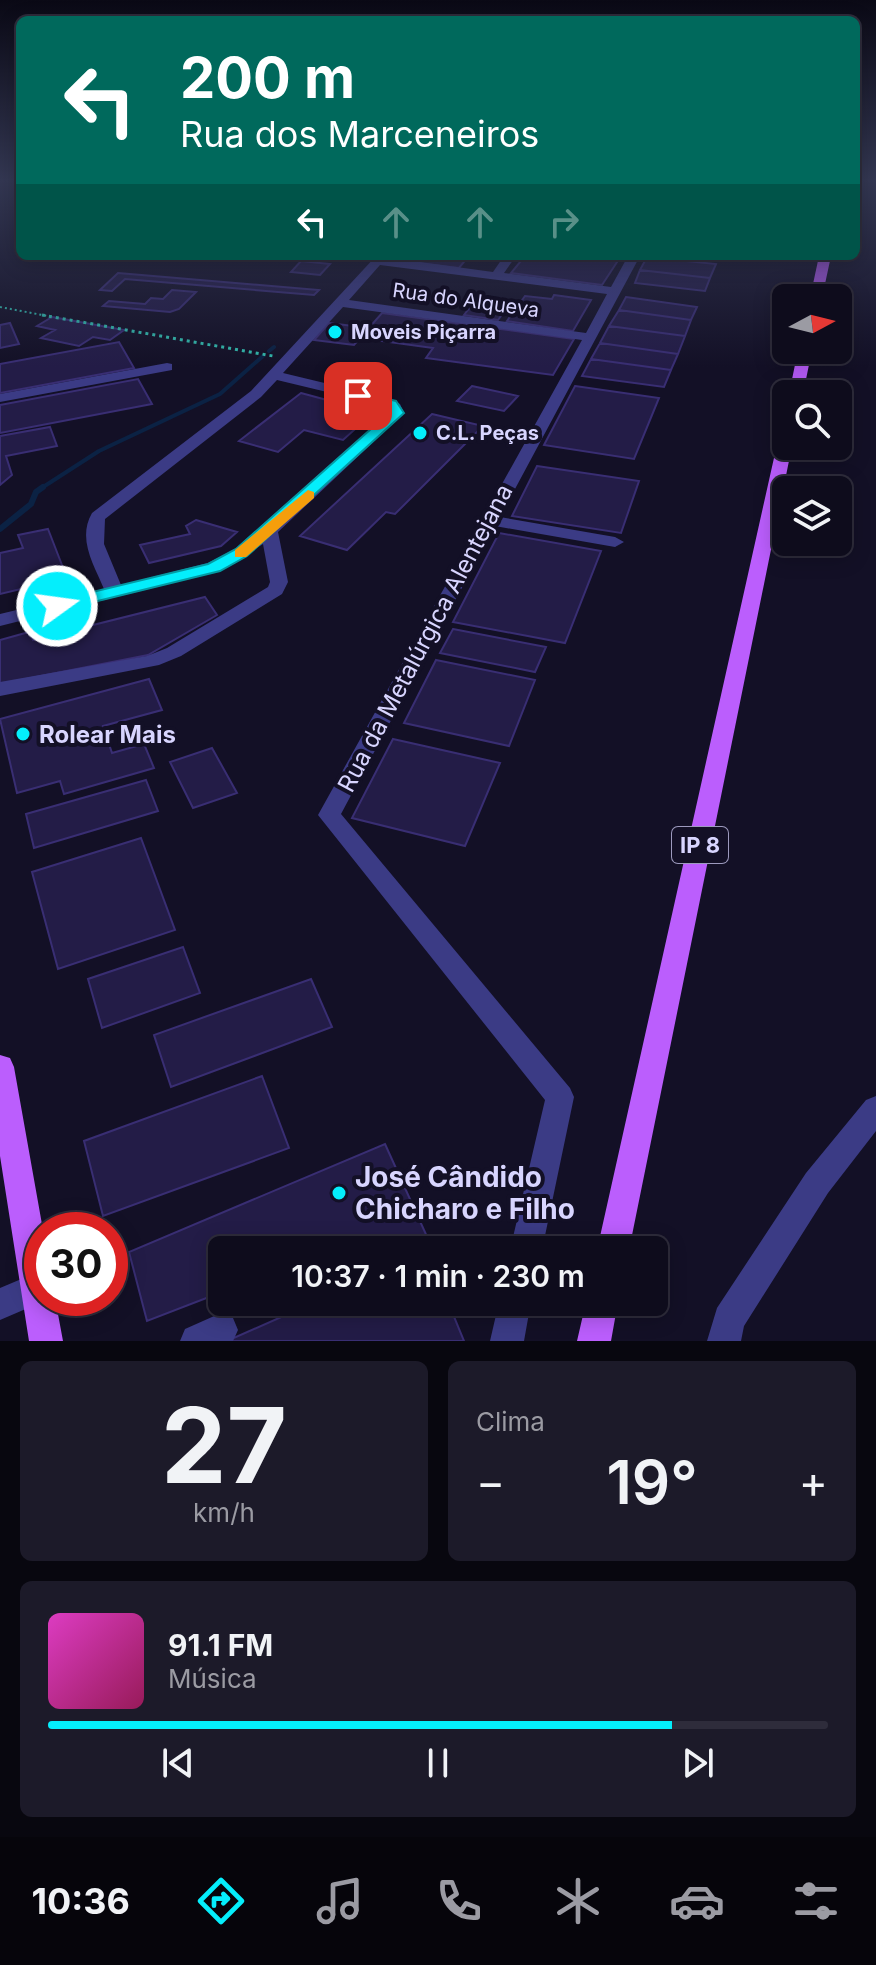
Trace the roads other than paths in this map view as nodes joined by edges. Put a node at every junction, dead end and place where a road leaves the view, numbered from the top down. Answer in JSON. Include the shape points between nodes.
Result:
{"nodes":[{"id":1,"x":378,"y":260,"type":"edge"},
{"id":2,"x":386,"y":260,"type":"edge"},
{"id":3,"x":507,"y":260,"type":"edge"},
{"id":4,"x":632,"y":260,"type":"edge"},
{"id":5,"x":824,"y":260,"type":"edge"},
{"id":6,"x":496,"y":276,"type":"junction"},
{"id":7,"x":819,"y":284,"type":"edge"},
{"id":8,"x":616,"y":291,"type":"junction"},
{"id":9,"x":337,"y":302,"type":"junction"},
{"id":10,"x":589,"y":337,"type":"junction"},
{"id":11,"x":167,"y":367,"type":"dead end"},
{"id":12,"x":275,"y":375,"type":"junction"},
{"id":13,"x":0,"y":398,"type":"edge"},
{"id":14,"x":782,"y":460,"type":"edge"},
{"id":15,"x":489,"y":520,"type":"junction"},
{"id":16,"x":269,"y":531,"type":"junction"},
{"id":17,"x":615,"y":542,"type":"dead end"},
{"id":18,"x":114,"y":591,"type":"junction"},
{"id":19,"x":0,"y":620,"type":"edge"},
{"id":20,"x":0,"y":689,"type":"edge"},
{"id":21,"x":0,"y":1067,"type":"edge"},
{"id":22,"x":876,"y":1109,"type":"edge"},
{"id":23,"x":25,"y":1212,"type":"edge"},
{"id":24,"x":529,"y":1236,"type":"edge"},
{"id":25,"x":616,"y":1236,"type":"edge"},
{"id":26,"x":24,"y":1294,"type":"edge"},
{"id":27,"x":0,"y":1304,"type":"edge"},
{"id":28,"x":42,"y":1316,"type":"edge"},
{"id":29,"x":512,"y":1316,"type":"edge"},
{"id":30,"x":599,"y":1316,"type":"edge"},
{"id":31,"x":46,"y":1341,"type":"edge"},
{"id":32,"x":507,"y":1341,"type":"edge"},
{"id":33,"x":594,"y":1341,"type":"edge"},
{"id":34,"x":724,"y":1341,"type":"edge"}],
"edges":[{"from":1,"to":9,"type":"street"},
{"from":2,"to":6,"type":"street"},
{"from":3,"to":6,"type":"street"},
{"from":4,"to":8,"type":"street","name":"Rua da Metalúrgica Alentejana"},
{"from":5,"to":7,"type":"main road"},
{"from":6,"to":8,"type":"street"},
{"from":8,"to":10,"type":"street","name":"Rua da Metalúrgica Alentejana"},
{"from":9,"to":10,"type":"street","name":"Rua do Alqueva"},
{"from":9,"to":12,"type":"street"},
{"from":10,"to":15,"type":"street","name":"Rua da Metalúrgica Alentejana"},
{"from":11,"to":13,"type":"street"},
{"from":12,"to":16,"type":"street","via":[[386,402],[397,413]]},
{"from":12,"to":18,"type":"street","via":[[98,517],[93,536]]},
{"from":14,"to":25,"type":"main road","number":"IP 8"},
{"from":15,"to":17,"type":"street"},
{"from":15,"to":24,"type":"street","name":"Rua da Metalúrgica Alentejana","via":[[329,815],[560,1097]]},
{"from":16,"to":18,"type":"street","via":[[214,567]]},
{"from":16,"to":20,"type":"street","via":[[276,590],[174,652],[152,661]]},
{"from":18,"to":19,"type":"street"},
{"from":21,"to":23,"type":"main road"},
{"from":22,"to":34,"type":"street","via":[[817,1183],[729,1320]]},
{"from":26,"to":27,"type":"street"},
{"from":28,"to":31,"type":"main road"},
{"from":29,"to":32,"type":"street"},
{"from":30,"to":33,"type":"main road"}]}
